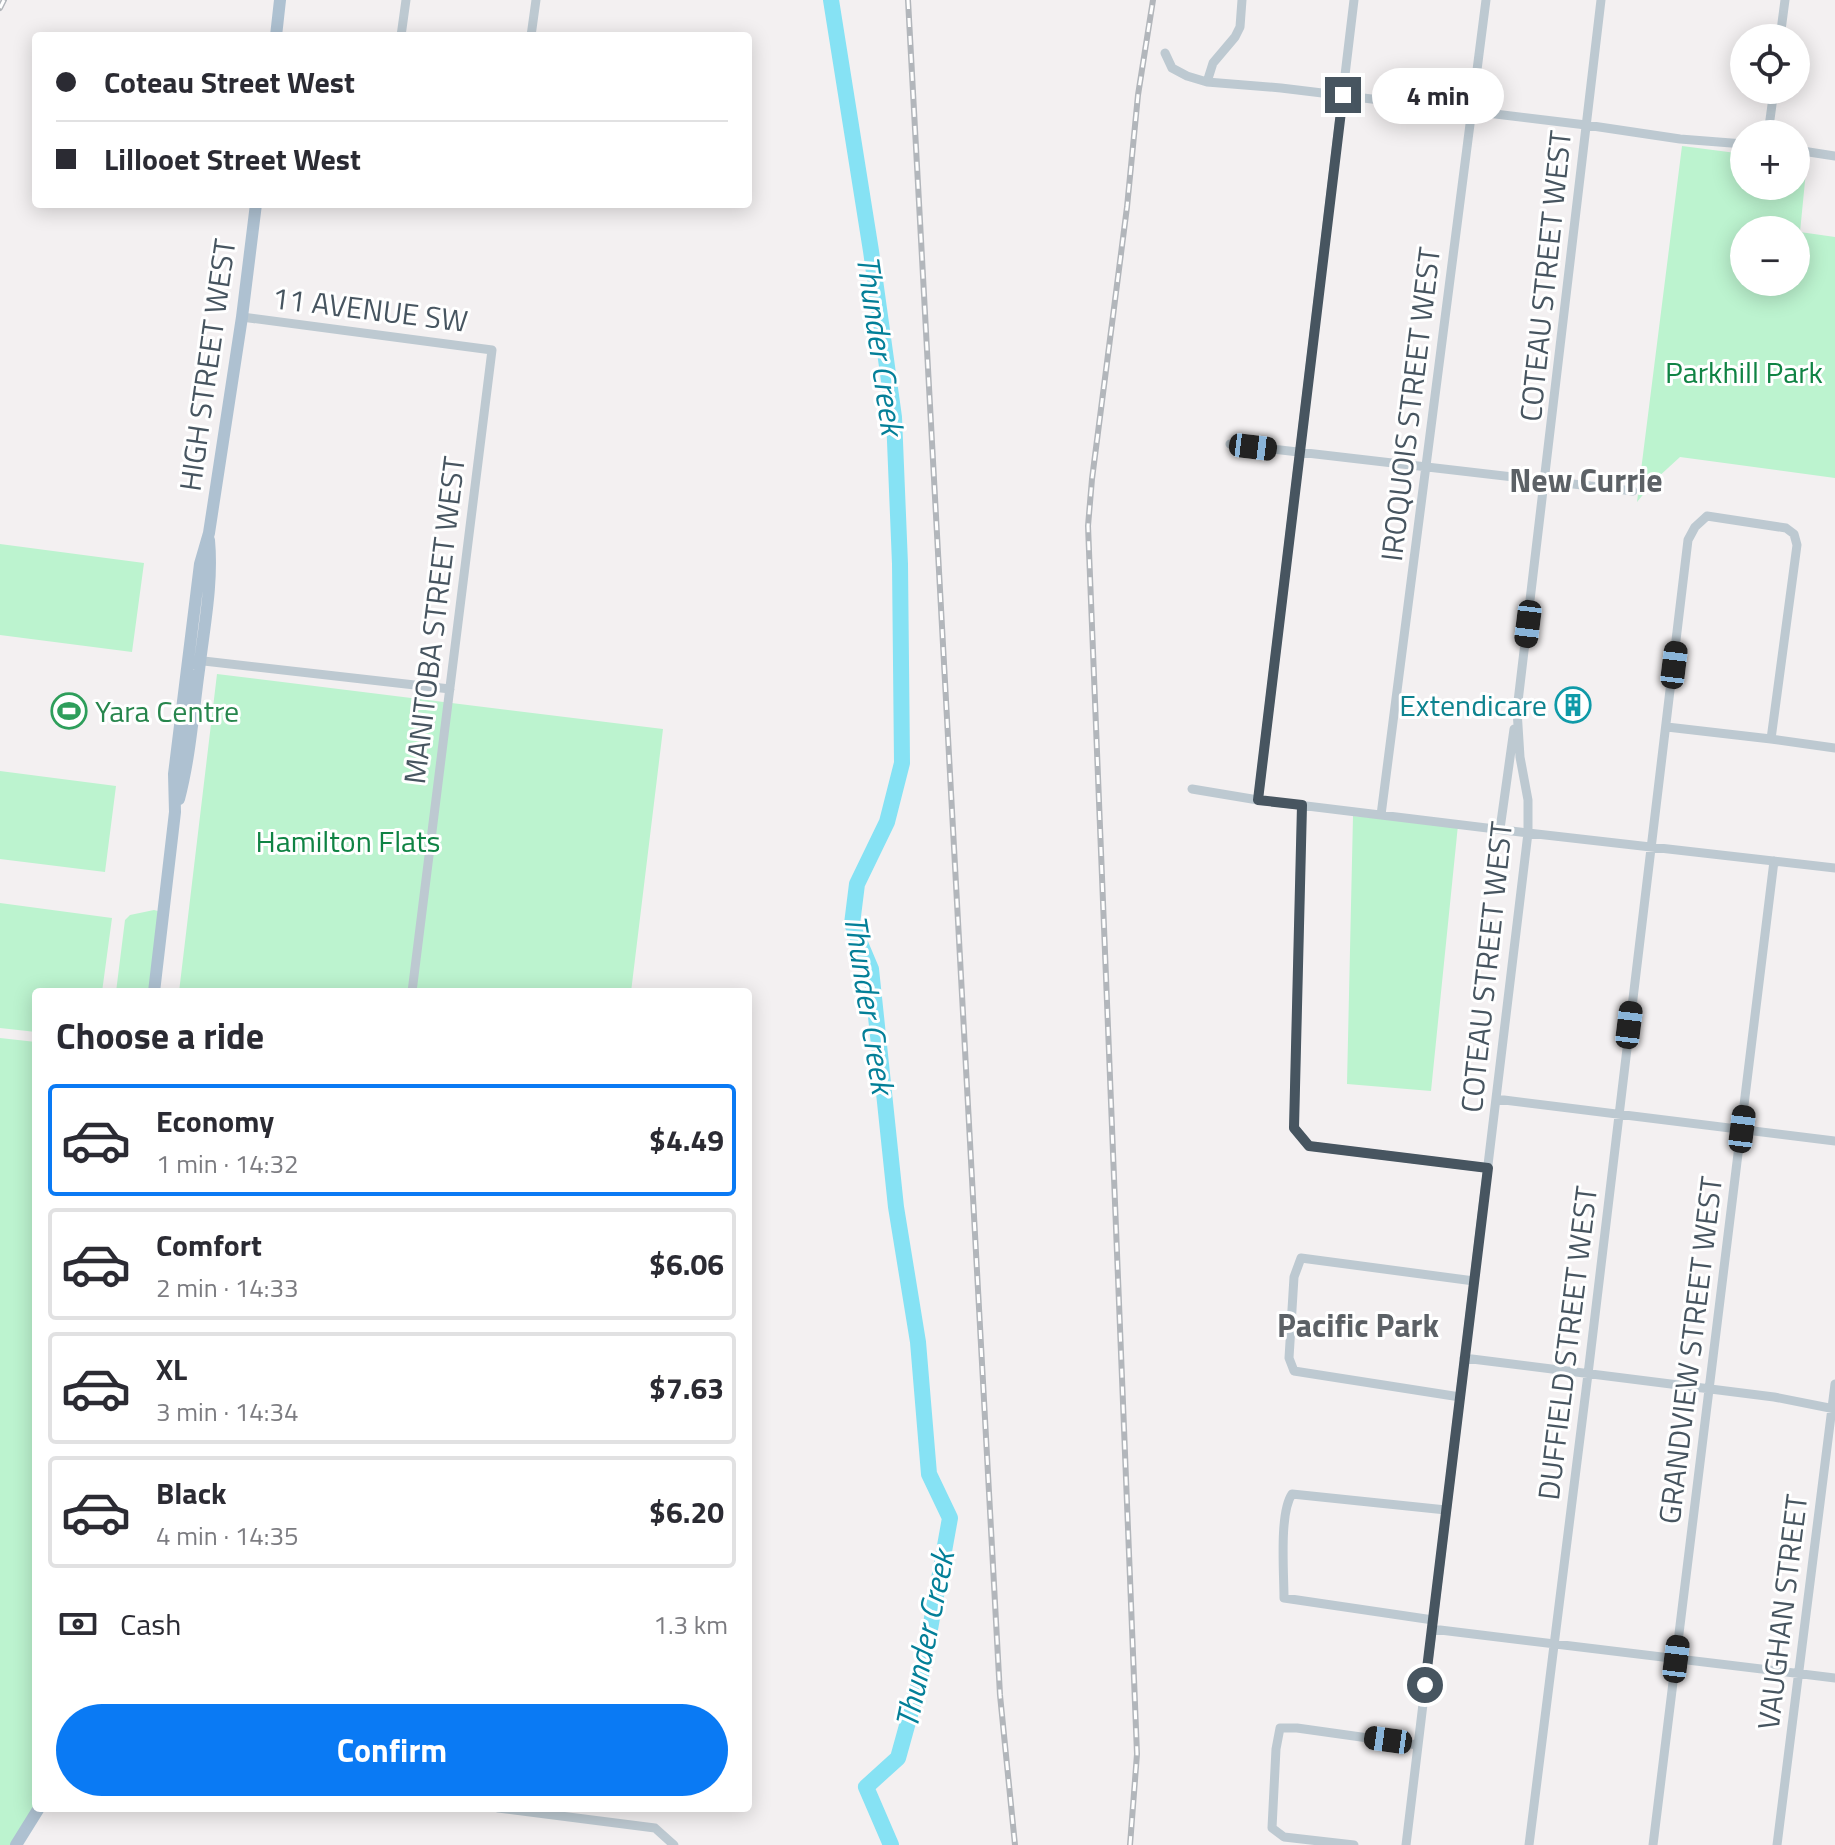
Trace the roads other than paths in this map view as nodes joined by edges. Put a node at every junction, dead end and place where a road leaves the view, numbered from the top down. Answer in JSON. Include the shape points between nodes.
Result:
{"nodes":[{"id":1,"x":280,"y":0,"type":"edge"},
{"id":2,"x":406,"y":0,"type":"edge"},
{"id":3,"x":536,"y":0,"type":"edge"},
{"id":4,"x":1242,"y":0,"type":"edge"},
{"id":5,"x":1354,"y":0,"type":"edge"},
{"id":6,"x":1486,"y":0,"type":"edge"},
{"id":7,"x":1601,"y":0,"type":"edge"},
{"id":8,"x":1785,"y":0,"type":"edge"},
{"id":9,"x":1782,"y":24,"type":"edge"},
{"id":10,"x":276,"y":32,"type":"edge"},
{"id":11,"x":402,"y":32,"type":"edge"},
{"id":12,"x":532,"y":32,"type":"edge"},
{"id":13,"x":1165,"y":53,"type":"dead end"},
{"id":14,"x":1207,"y":82,"type":"junction"},
{"id":15,"x":1343,"y":95,"type":"junction"},
{"id":16,"x":1473,"y":110,"type":"junction"},
{"id":17,"x":1586,"y":125,"type":"junction"},
{"id":18,"x":1730,"y":143,"type":"edge"},
{"id":19,"x":1810,"y":152,"type":"edge"},
{"id":20,"x":1835,"y":156,"type":"edge"},
{"id":21,"x":256,"y":208,"type":"edge"},
{"id":22,"x":242,"y":317,"type":"junction"},
{"id":23,"x":492,"y":350,"type":"joint"},
{"id":24,"x":1230,"y":444,"type":"dead end"},
{"id":25,"x":1299,"y":453,"type":"junction"},
{"id":26,"x":1425,"y":467,"type":"junction"},
{"id":27,"x":1546,"y":481,"type":"junction"},
{"id":28,"x":1633,"y":491,"type":"dead end"},
{"id":29,"x":194,"y":660,"type":"junction"},
{"id":30,"x":450,"y":689,"type":"junction"},
{"id":31,"x":1517,"y":710,"type":"junction"},
{"id":32,"x":1667,"y":727,"type":"junction"},
{"id":33,"x":1771,"y":739,"type":"junction"},
{"id":34,"x":1835,"y":748,"type":"edge"},
{"id":35,"x":1192,"y":789,"type":"dead end"},
{"id":36,"x":1258,"y":800,"type":"junction"},
{"id":37,"x":1302,"y":805,"type":"junction"},
{"id":38,"x":1381,"y":815,"type":"junction"},
{"id":39,"x":1500,"y":829,"type":"junction"},
{"id":40,"x":1528,"y":833,"type":"junction"},
{"id":41,"x":1651,"y":847,"type":"junction"},
{"id":42,"x":1774,"y":861,"type":"junction"},
{"id":43,"x":1835,"y":868,"type":"edge"},
{"id":44,"x":154,"y":988,"type":"edge"},
{"id":45,"x":413,"y":988,"type":"edge"},
{"id":46,"x":1496,"y":1099,"type":"junction"},
{"id":47,"x":1619,"y":1114,"type":"junction"},
{"id":48,"x":1742,"y":1129,"type":"junction"},
{"id":49,"x":1835,"y":1141,"type":"edge"},
{"id":50,"x":1488,"y":1168,"type":"junction"},
{"id":51,"x":1474,"y":1281,"type":"junction"},
{"id":52,"x":1464,"y":1358,"type":"junction"},
{"id":53,"x":1588,"y":1374,"type":"junction"},
{"id":54,"x":1835,"y":1384,"type":"edge"},
{"id":55,"x":1709,"y":1389,"type":"junction"},
{"id":56,"x":1460,"y":1397,"type":"junction"},
{"id":57,"x":1834,"y":1409,"type":"edge"},
{"id":58,"x":1446,"y":1510,"type":"junction"},
{"id":59,"x":1432,"y":1625,"type":"junction"},
{"id":60,"x":1555,"y":1644,"type":"junction"},
{"id":61,"x":1676,"y":1659,"type":"junction"},
{"id":62,"x":1798,"y":1673,"type":"junction"},
{"id":63,"x":1835,"y":1678,"type":"edge"},
{"id":64,"x":1418,"y":1745,"type":"junction"},
{"id":65,"x":37,"y":1812,"type":"edge"},
{"id":66,"x":529,"y":1812,"type":"edge"},
{"id":67,"x":16,"y":1845,"type":"edge"},
{"id":68,"x":674,"y":1845,"type":"edge"},
{"id":69,"x":1354,"y":1845,"type":"edge"},
{"id":70,"x":1406,"y":1845,"type":"edge"},
{"id":71,"x":1529,"y":1845,"type":"edge"},
{"id":72,"x":1653,"y":1845,"type":"edge"},
{"id":73,"x":1777,"y":1845,"type":"edge"}],
"edges":[{"from":1,"to":10,"type":"main road"},
{"from":2,"to":11,"type":"street"},
{"from":3,"to":12,"type":"street"},
{"from":4,"to":14,"type":"street","via":[[1240,27],[1213,63]]},
{"from":5,"to":15,"type":"street"},
{"from":6,"to":16,"type":"street","name":"IROQUOIS STREET WEST"},
{"from":7,"to":17,"type":"street","name":"COTEAU STREET WEST"},
{"from":8,"to":9,"type":"street"},
{"from":13,"to":14,"type":"street","via":[[1172,68]]},
{"from":14,"to":15,"type":"street"},
{"from":15,"to":16,"type":"street"},
{"from":15,"to":25,"type":"street"},
{"from":16,"to":17,"type":"street"},
{"from":16,"to":26,"type":"street","name":"IROQUOIS STREET WEST"},
{"from":17,"to":18,"type":"street"},
{"from":17,"to":27,"type":"street","name":"COTEAU STREET WEST"},
{"from":19,"to":20,"type":"street"},
{"from":21,"to":22,"type":"main road","name":"HIGH STREET WEST"},
{"from":22,"to":23,"type":"street","name":"11 AVENUE SW"},
{"from":22,"to":29,"type":"main road","name":"HIGH STREET WEST"},
{"from":23,"to":30,"type":"street","name":"MANITOBA STREET WEST"},
{"from":24,"to":25,"type":"street"},
{"from":25,"to":26,"type":"street"},
{"from":25,"to":36,"type":"street"},
{"from":26,"to":27,"type":"street"},
{"from":26,"to":38,"type":"street","name":"IROQUOIS STREET WEST"},
{"from":27,"to":28,"type":"street"},
{"from":27,"to":31,"type":"street","name":"COTEAU STREET WEST"},
{"from":29,"to":30,"type":"street"},
{"from":29,"to":44,"type":"main road","name":"HIGH STREET WEST","via":[[185,774],[175,812]]},
{"from":30,"to":45,"type":"street","name":"MANITOBA STREET WEST"},
{"from":31,"to":39,"type":"street"},
{"from":31,"to":40,"type":"street","name":"COTEAU STREET WEST"},
{"from":32,"to":33,"type":"street"},
{"from":32,"to":33,"type":"street","name":"DUFFIELD STREET WEST","via":[[1688,540],[1707,516],[1786,528],[1794,534],[1797,545]]},
{"from":32,"to":41,"type":"street","name":"DUFFIELD STREET WEST"},
{"from":33,"to":34,"type":"street"},
{"from":35,"to":36,"type":"street"},
{"from":36,"to":37,"type":"street"},
{"from":37,"to":38,"type":"street"},
{"from":37,"to":50,"type":"street","via":[[1294,1128],[1309,1146]]},
{"from":38,"to":39,"type":"street"},
{"from":39,"to":40,"type":"street"},
{"from":40,"to":41,"type":"street"},
{"from":40,"to":46,"type":"street","name":"COTEAU STREET WEST"},
{"from":41,"to":42,"type":"street"},
{"from":41,"to":47,"type":"street","name":"DUFFIELD STREET WEST"},
{"from":42,"to":43,"type":"street"},
{"from":42,"to":48,"type":"street","name":"GRANDVIEW STREET WEST"},
{"from":46,"to":47,"type":"street"},
{"from":46,"to":50,"type":"street","name":"COTEAU STREET WEST"},
{"from":47,"to":48,"type":"street"},
{"from":47,"to":53,"type":"street","name":"DUFFIELD STREET WEST"},
{"from":48,"to":49,"type":"street"},
{"from":48,"to":55,"type":"street","name":"GRANDVIEW STREET WEST"},
{"from":50,"to":51,"type":"street","name":"COTEAU STREET WEST"},
{"from":51,"to":52,"type":"street","name":"COTEAU STREET WEST"},
{"from":51,"to":56,"type":"street","via":[[1301,1258],[1294,1277],[1289,1358],[1294,1371]]},
{"from":52,"to":53,"type":"street"},
{"from":52,"to":56,"type":"street","name":"COTEAU STREET WEST"},
{"from":53,"to":55,"type":"street"},
{"from":53,"to":60,"type":"street","name":"DUFFIELD STREET WEST"},
{"from":54,"to":57,"type":"street","name":"VAUGHAN STREET"},
{"from":55,"to":57,"type":"street"},
{"from":55,"to":61,"type":"street","name":"GRANDVIEW STREET WEST"},
{"from":56,"to":58,"type":"street","name":"COTEAU STREET WEST"},
{"from":57,"to":62,"type":"street","name":"VAUGHAN STREET"},
{"from":58,"to":59,"type":"street","name":"COTEAU STREET WEST"},
{"from":58,"to":59,"type":"street","via":[[1292,1494],[1286,1503],[1284,1598]]},
{"from":59,"to":60,"type":"street"},
{"from":59,"to":64,"type":"street","name":"COTEAU STREET WEST"},
{"from":60,"to":61,"type":"street"},
{"from":60,"to":71,"type":"street","name":"DUFFIELD STREET WEST"},
{"from":61,"to":62,"type":"street"},
{"from":61,"to":72,"type":"street","name":"GRANDVIEW STREET WEST"},
{"from":62,"to":63,"type":"street"},
{"from":62,"to":73,"type":"street","name":"VAUGHAN STREET"},
{"from":64,"to":69,"type":"street","via":[[1280,1728],[1272,1828],[1284,1837]]},
{"from":64,"to":70,"type":"street","name":"COTEAU STREET WEST"},
{"from":65,"to":67,"type":"main road"},
{"from":66,"to":68,"type":"street","via":[[655,1828]]}]}
